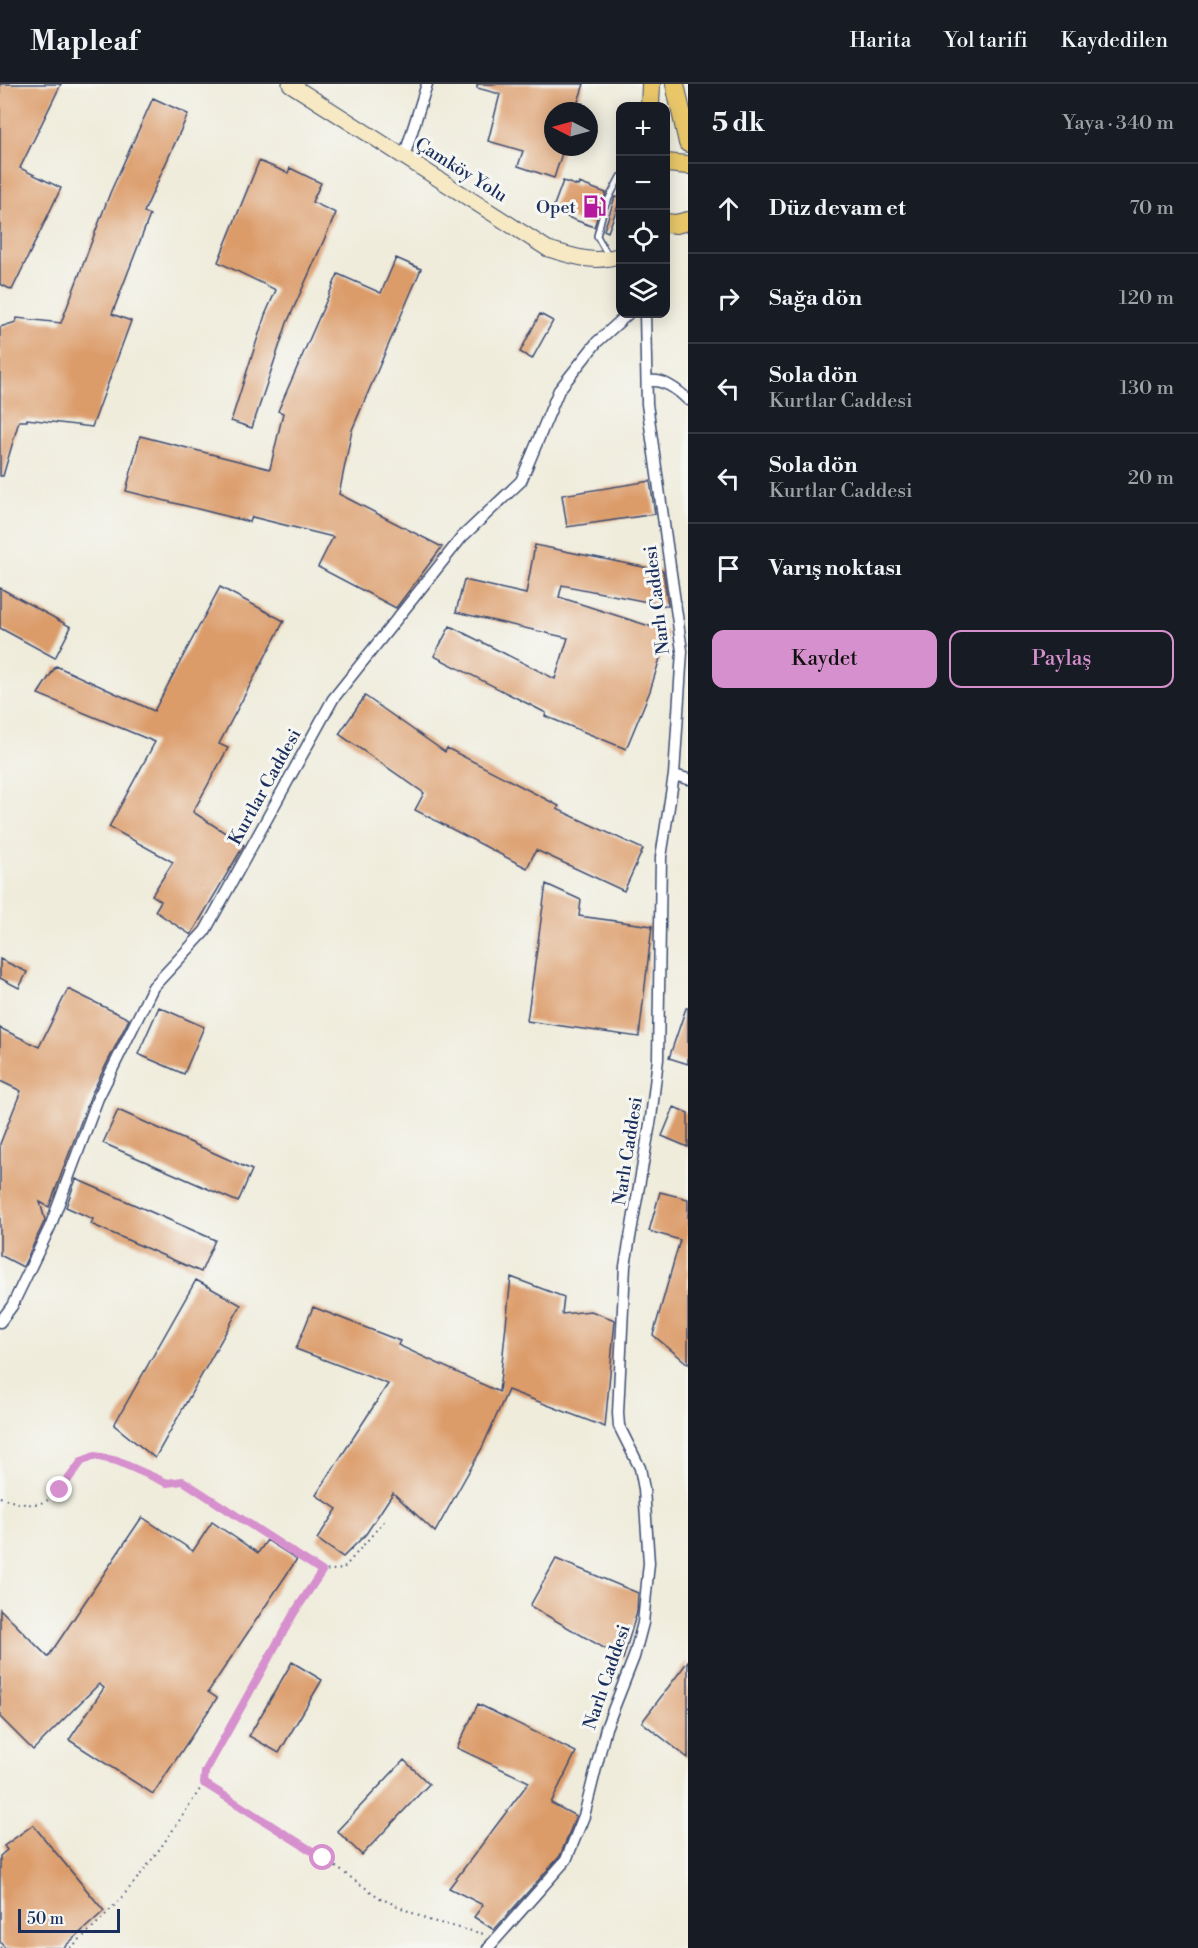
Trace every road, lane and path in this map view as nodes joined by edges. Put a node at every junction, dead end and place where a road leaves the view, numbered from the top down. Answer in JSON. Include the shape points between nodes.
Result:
{"nodes":[{"id":1,"x":290,"y":84,"type":"edge"},
{"id":2,"x":427,"y":84,"type":"edge"},
{"id":3,"x":651,"y":84,"type":"edge"},
{"id":4,"x":675,"y":84,"type":"edge"},
{"id":5,"x":651,"y":102,"type":"edge"},
{"id":6,"x":688,"y":143,"type":"edge"},
{"id":7,"x":404,"y":157,"type":"junction"},
{"id":8,"x":670,"y":162,"type":"edge"},
{"id":9,"x":688,"y":165,"type":"edge"},
{"id":10,"x":616,"y":186,"type":"edge"},
{"id":11,"x":687,"y":222,"type":"edge"},
{"id":12,"x":670,"y":223,"type":"edge"},
{"id":13,"x":615,"y":257,"type":"edge"},
{"id":14,"x":624,"y":318,"type":"edge"},
{"id":15,"x":645,"y":318,"type":"edge"},
{"id":16,"x":647,"y":382,"type":"junction"},
{"id":17,"x":688,"y":400,"type":"edge"},
{"id":18,"x":683,"y":618,"type":"edge"},
{"id":19,"x":674,"y":775,"type":"junction"},
{"id":20,"x":688,"y":779,"type":"edge"},
{"id":21,"x":0,"y":1322,"type":"edge"},
{"id":22,"x":0,"y":1497,"type":"edge"},
{"id":23,"x":385,"y":1520,"type":"dead end"},
{"id":24,"x":322,"y":1571,"type":"junction"},
{"id":25,"x":204,"y":1783,"type":"junction"},
{"id":26,"x":499,"y":1937,"type":"junction"},
{"id":27,"x":70,"y":1948,"type":"edge"},
{"id":28,"x":488,"y":1948,"type":"edge"}],
"edges":[{"from":1,"to":7,"type":"main road","name":"Çamköy Yolu"},
{"from":2,"to":7,"type":"street"},
{"from":3,"to":5,"type":"main road"},
{"from":4,"to":6,"type":"main road"},
{"from":7,"to":13,"type":"main road","name":"Çamköy Yolu","via":[[548,249],[588,260]]},
{"from":8,"to":9,"type":"main road"},
{"from":10,"to":13,"type":"lane","via":[[604,208],[597,236]]},
{"from":11,"to":12,"type":"main road"},
{"from":14,"to":21,"type":"street","name":"Kurtlar Caddesi","via":[[597,342],[559,390],[521,481],[462,537],[333,699],[205,931],[153,987],[98,1098],[50,1227],[12,1306]]},
{"from":15,"to":16,"type":"street","name":"Narlı Caddesi"},
{"from":16,"to":17,"type":"street","via":[[652,380],[676,389]]},
{"from":16,"to":18,"type":"street","name":"Narlı Caddesi","via":[[650,430]]},
{"from":18,"to":19,"type":"street","name":"Narlı Caddesi"},
{"from":19,"to":20,"type":"street"},
{"from":19,"to":26,"type":"street","name":"Narlı Caddesi","via":[[661,857],[658,1059],[625,1266],[618,1413],[619,1426],[634,1454],[644,1489],[649,1563],[645,1612],[634,1657],[606,1728],[584,1816],[567,1860]]},
{"from":22,"to":24,"type":"path","via":[[19,1505],[43,1503],[60,1490],[82,1461],[95,1456],[117,1461],[167,1483],[183,1481]]},
{"from":23,"to":24,"type":"path","via":[[343,1569]]},
{"from":24,"to":25,"type":"path","via":[[215,1753]]},
{"from":25,"to":26,"type":"path","via":[[380,1898],[428,1920]]},
{"from":25,"to":27,"type":"path","via":[[124,1898]]},
{"from":26,"to":28,"type":"street","name":"Narlı Caddesi"}]}
